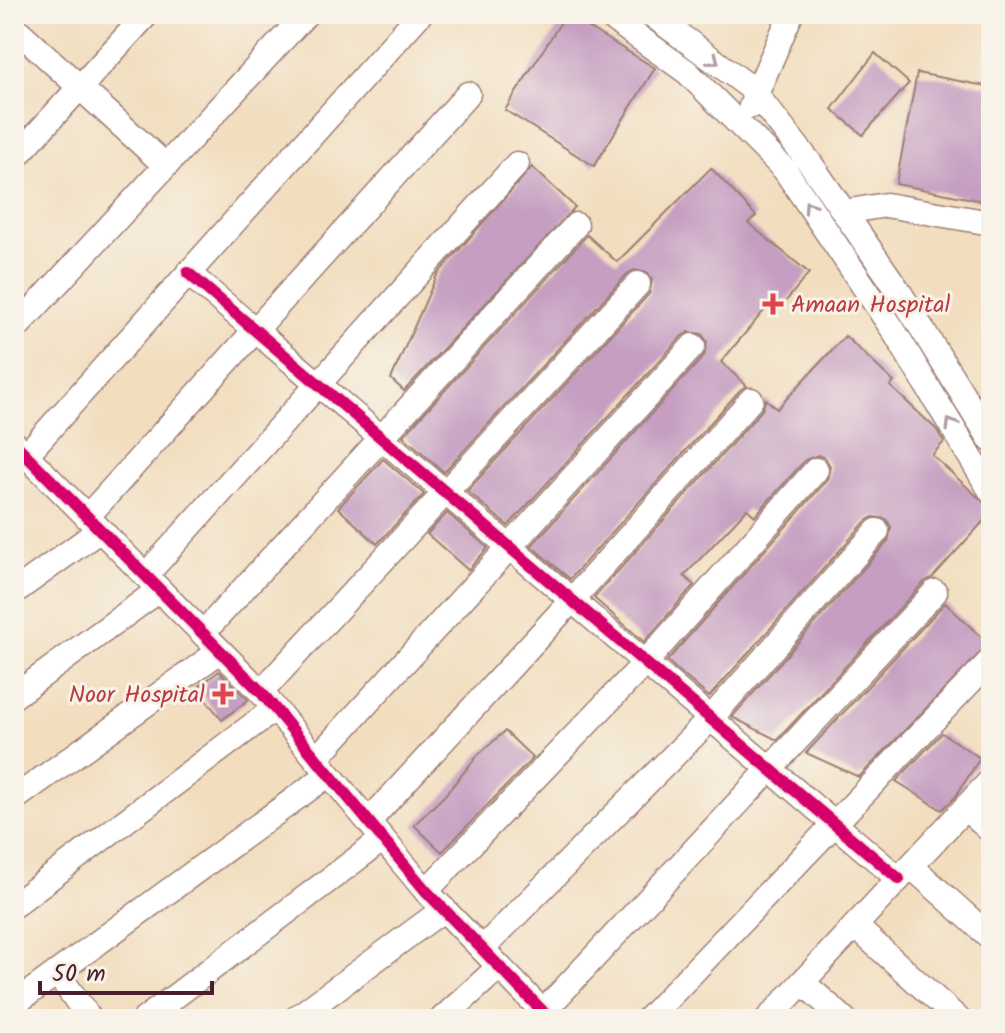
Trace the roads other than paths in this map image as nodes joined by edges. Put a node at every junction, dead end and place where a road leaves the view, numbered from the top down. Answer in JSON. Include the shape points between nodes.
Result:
{"nodes":[{"id":1,"x":147,"y":14,"type":"edge"},
{"id":2,"x":306,"y":14,"type":"edge"},
{"id":3,"x":420,"y":14,"type":"edge"},
{"id":4,"x":606,"y":14,"type":"edge"},
{"id":5,"x":651,"y":14,"type":"edge"},
{"id":6,"x":791,"y":14,"type":"edge"},
{"id":7,"x":14,"y":27,"type":"edge"},
{"id":8,"x":80,"y":87,"type":"junction"},
{"id":9,"x":468,"y":94,"type":"dead end"},
{"id":10,"x":757,"y":96,"type":"junction"},
{"id":11,"x":739,"y":125,"type":"junction"},
{"id":12,"x":14,"y":159,"type":"edge"},
{"id":13,"x":517,"y":164,"type":"dead end"},
{"id":14,"x":166,"y":166,"type":"junction"},
{"id":15,"x":844,"y":212,"type":"junction"},
{"id":16,"x":991,"y":223,"type":"edge"},
{"id":17,"x":576,"y":225,"type":"dead end"},
{"id":18,"x":188,"y":273,"type":"junction"},
{"id":19,"x":638,"y":284,"type":"dead end"},
{"id":20,"x":14,"y":330,"type":"edge"},
{"id":21,"x":255,"y":330,"type":"junction"},
{"id":22,"x":693,"y":346,"type":"dead end"},
{"id":23,"x":318,"y":384,"type":"junction"},
{"id":24,"x":751,"y":400,"type":"dead end"},
{"id":25,"x":382,"y":439,"type":"junction"},
{"id":26,"x":991,"y":440,"type":"edge"},
{"id":27,"x":20,"y":449,"type":"edge"},
{"id":28,"x":816,"y":470,"type":"dead end"},
{"id":29,"x":991,"y":491,"type":"edge"},
{"id":30,"x":445,"y":492,"type":"junction"},
{"id":31,"x":94,"y":523,"type":"junction"},
{"id":32,"x":877,"y":531,"type":"dead end"},
{"id":33,"x":509,"y":546,"type":"junction"},
{"id":34,"x":152,"y":582,"type":"junction"},
{"id":35,"x":14,"y":592,"type":"edge"},
{"id":36,"x":935,"y":592,"type":"dead end"},
{"id":37,"x":572,"y":600,"type":"junction"},
{"id":38,"x":203,"y":633,"type":"junction"},
{"id":39,"x":220,"y":651,"type":"junction"},
{"id":40,"x":991,"y":660,"type":"edge"},
{"id":41,"x":645,"y":663,"type":"junction"},
{"id":42,"x":14,"y":696,"type":"edge"},
{"id":43,"x":268,"y":700,"type":"junction"},
{"id":44,"x":711,"y":718,"type":"junction"},
{"id":45,"x":323,"y":766,"type":"junction"},
{"id":46,"x":770,"y":769,"type":"junction"},
{"id":47,"x":991,"y":780,"type":"edge"},
{"id":48,"x":14,"y":799,"type":"edge"},
{"id":49,"x":965,"y":808,"type":"junction"},
{"id":50,"x":835,"y":824,"type":"junction"},
{"id":51,"x":376,"y":830,"type":"junction"},
{"id":52,"x":991,"y":831,"type":"edge"},
{"id":53,"x":905,"y":873,"type":"junction"},
{"id":54,"x":426,"y":891,"type":"junction"},
{"id":55,"x":14,"y":905,"type":"edge"},
{"id":56,"x":444,"y":909,"type":"junction"},
{"id":57,"x":855,"y":926,"type":"junction"},
{"id":58,"x":991,"y":938,"type":"edge"},
{"id":59,"x":491,"y":958,"type":"junction"},
{"id":60,"x":57,"y":973,"type":"junction"},
{"id":61,"x":802,"y":982,"type":"junction"},
{"id":62,"x":14,"y":1004,"type":"edge"},
{"id":63,"x":546,"y":1015,"type":"edge"},
{"id":64,"x":90,"y":1019,"type":"edge"},
{"id":65,"x":145,"y":1019,"type":"edge"},
{"id":66,"x":295,"y":1019,"type":"edge"},
{"id":67,"x":442,"y":1019,"type":"edge"},
{"id":68,"x":648,"y":1019,"type":"edge"},
{"id":69,"x":768,"y":1019,"type":"edge"},
{"id":70,"x":844,"y":1019,"type":"edge"},
{"id":71,"x":958,"y":1019,"type":"edge"}],
"edges":[{"from":1,"to":8,"type":"street"},
{"from":2,"to":14,"type":"street"},
{"from":3,"to":18,"type":"street"},
{"from":4,"to":11,"type":"street","via":[[687,72]]},
{"from":5,"to":10,"type":"street","one_way":true},
{"from":6,"to":10,"type":"street"},
{"from":7,"to":8,"type":"street"},
{"from":8,"to":12,"type":"street"},
{"from":8,"to":14,"type":"street"},
{"from":9,"to":21,"type":"street"},
{"from":10,"to":11,"type":"street"},
{"from":10,"to":15,"type":"street"},
{"from":29,"to":11,"type":"street","one_way":true,"via":[[892,328],[785,170]]},
{"from":13,"to":23,"type":"street"},
{"from":14,"to":20,"type":"street"},
{"from":15,"to":16,"type":"street","via":[[886,205]]},
{"from":15,"to":26,"type":"street"},
{"from":17,"to":25,"type":"street"},
{"from":18,"to":21,"type":"street"},
{"from":18,"to":27,"type":"street"},
{"from":19,"to":30,"type":"street"},
{"from":21,"to":23,"type":"street"},
{"from":21,"to":31,"type":"street"},
{"from":22,"to":33,"type":"street"},
{"from":23,"to":25,"type":"street"},
{"from":23,"to":34,"type":"street"},
{"from":24,"to":37,"type":"street"},
{"from":25,"to":30,"type":"street"},
{"from":25,"to":38,"type":"street"},
{"from":27,"to":31,"type":"street"},
{"from":28,"to":41,"type":"street"},
{"from":30,"to":33,"type":"street"},
{"from":30,"to":43,"type":"street"},
{"from":31,"to":34,"type":"street"},
{"from":31,"to":35,"type":"street"},
{"from":32,"to":44,"type":"street"},
{"from":33,"to":37,"type":"street"},
{"from":33,"to":45,"type":"street"},
{"from":34,"to":38,"type":"street"},
{"from":34,"to":42,"type":"street"},
{"from":36,"to":46,"type":"street"},
{"from":37,"to":41,"type":"street"},
{"from":37,"to":51,"type":"street"},
{"from":38,"to":39,"type":"street"},
{"from":39,"to":43,"type":"street"},
{"from":39,"to":48,"type":"street"},
{"from":40,"to":50,"type":"street"},
{"from":41,"to":44,"type":"street"},
{"from":41,"to":54,"type":"street"},
{"from":43,"to":45,"type":"street"},
{"from":43,"to":55,"type":"street"},
{"from":44,"to":46,"type":"street"},
{"from":44,"to":59,"type":"street"},
{"from":45,"to":51,"type":"street"},
{"from":45,"to":60,"type":"street"},
{"from":46,"to":50,"type":"street"},
{"from":46,"to":63,"type":"street"},
{"from":47,"to":49,"type":"street"},
{"from":49,"to":52,"type":"street"},
{"from":49,"to":53,"type":"street"},
{"from":50,"to":53,"type":"street"},
{"from":50,"to":68,"type":"street"},
{"from":51,"to":54,"type":"street"},
{"from":51,"to":65,"type":"street"},
{"from":53,"to":57,"type":"street"},
{"from":53,"to":58,"type":"street"},
{"from":54,"to":56,"type":"street"},
{"from":56,"to":59,"type":"street"},
{"from":56,"to":66,"type":"street"},
{"from":57,"to":61,"type":"street"},
{"from":57,"to":71,"type":"street"},
{"from":59,"to":63,"type":"street"},
{"from":59,"to":67,"type":"street"},
{"from":60,"to":62,"type":"street"},
{"from":60,"to":64,"type":"street"},
{"from":61,"to":69,"type":"street"},
{"from":61,"to":70,"type":"street"}]}
